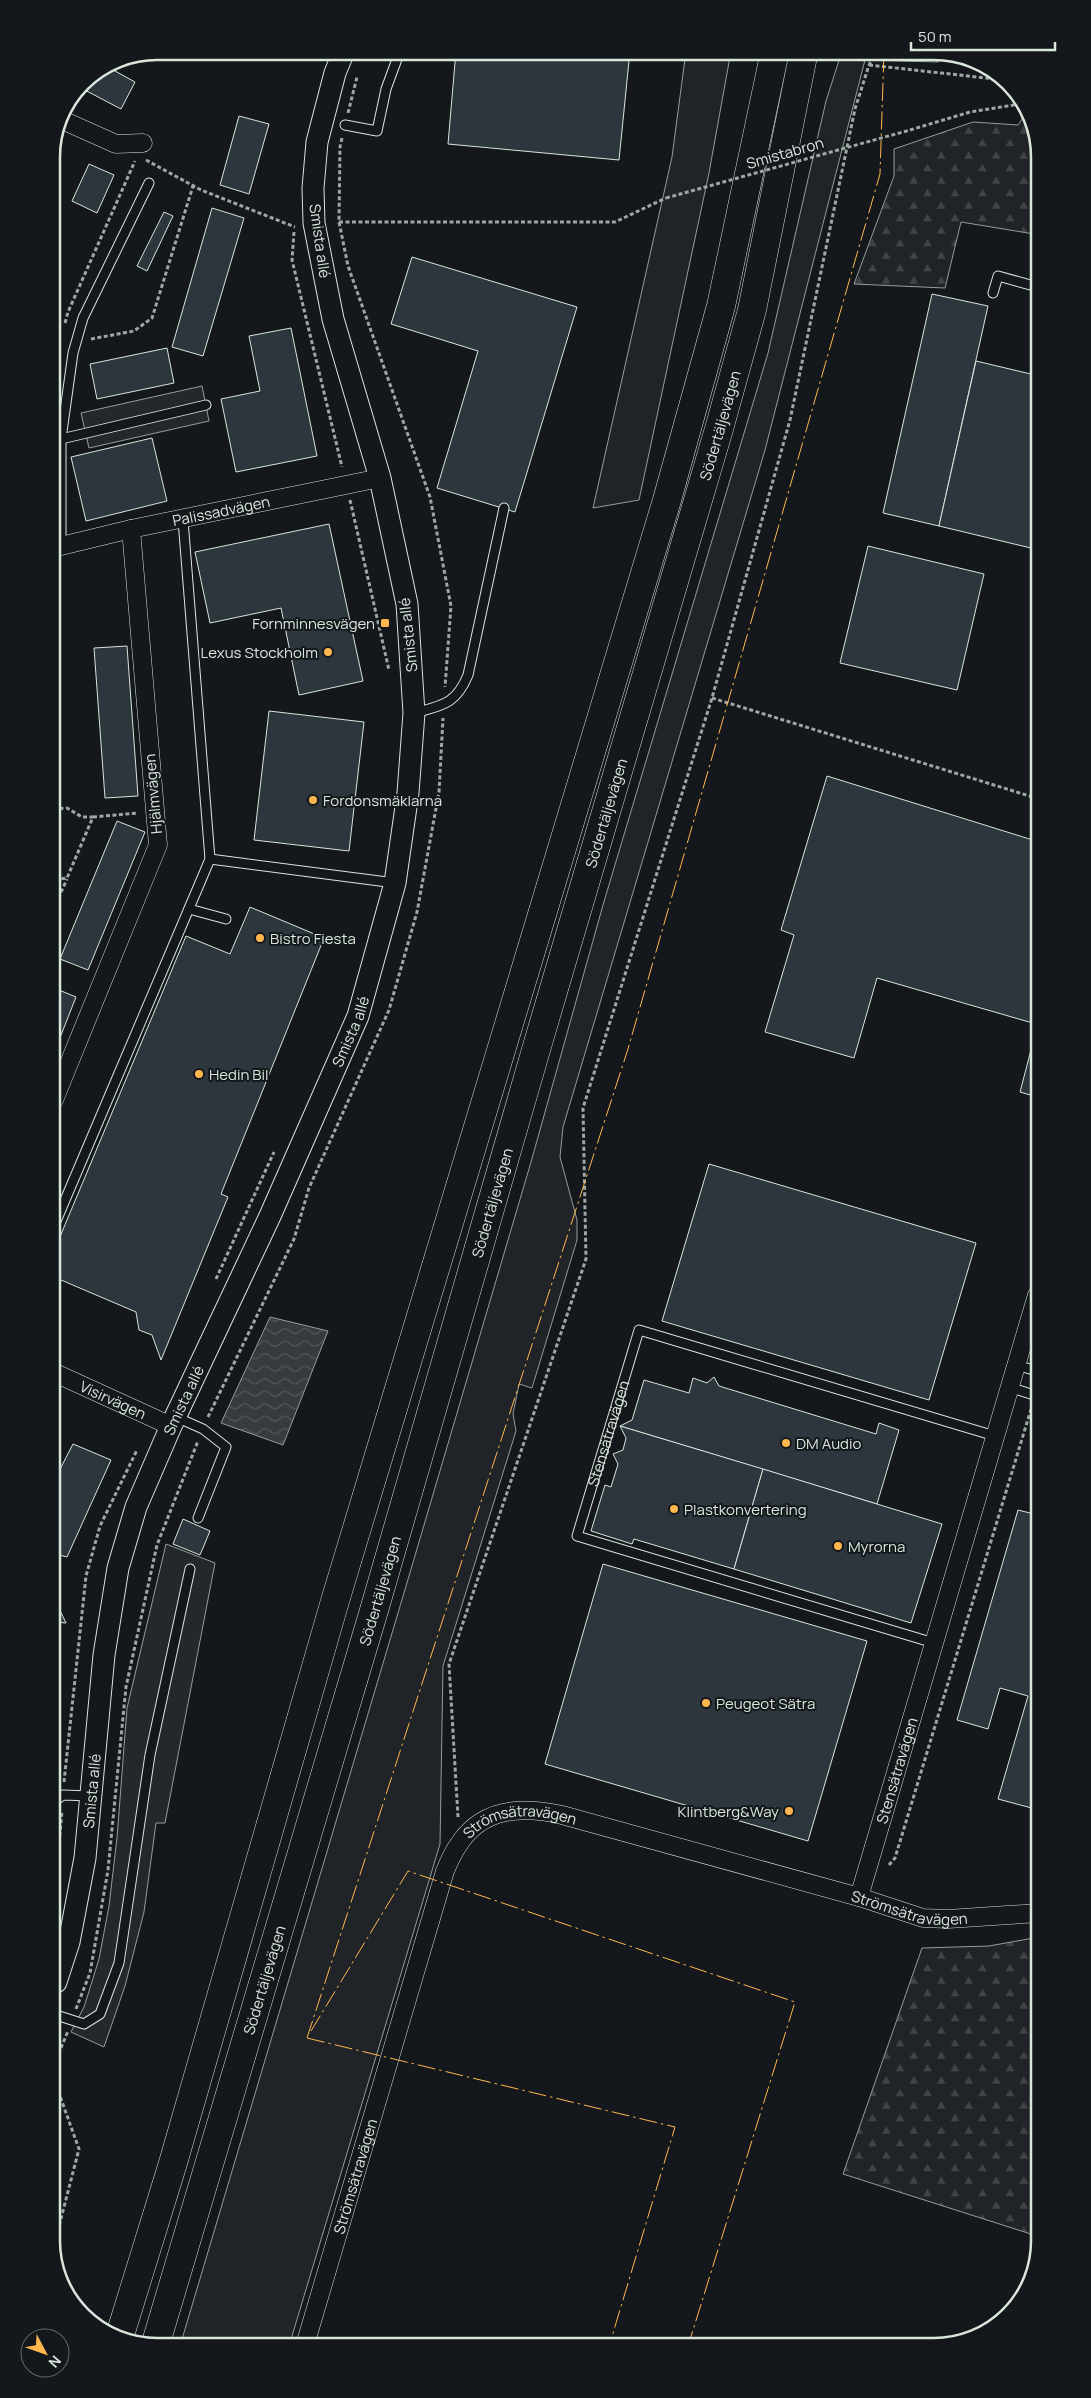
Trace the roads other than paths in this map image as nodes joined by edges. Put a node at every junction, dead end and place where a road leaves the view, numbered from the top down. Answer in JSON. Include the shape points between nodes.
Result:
{"nodes":[{"id":1,"x":341,"y":60,"type":"edge"},
{"id":2,"x":397,"y":60,"type":"edge"},
{"id":3,"x":773,"y":60,"type":"edge"},
{"id":4,"x":802,"y":60,"type":"edge"},
{"id":5,"x":66,"y":122,"type":"edge"},
{"id":6,"x":345,"y":125,"type":"road end"},
{"id":7,"x":144,"y":143,"type":"road end"},
{"id":8,"x":149,"y":183,"type":"dead end"},
{"id":9,"x":1031,"y":285,"type":"edge"},
{"id":10,"x":993,"y":293,"type":"dead end"},
{"id":11,"x":206,"y":405,"type":"dead end"},
{"id":12,"x":62,"y":439,"type":"junction"},
{"id":13,"x":380,"y":478,"type":"junction"},
{"id":14,"x":504,"y":508,"type":"dead end"},
{"id":15,"x":184,"y":520,"type":"junction"},
{"id":16,"x":131,"y":529,"type":"junction"},
{"id":17,"x":61,"y":546,"type":"joint"},
{"id":18,"x":414,"y":713,"type":"junction"},
{"id":19,"x":210,"y":859,"type":"junction"},
{"id":20,"x":395,"y":884,"type":"junction"},
{"id":21,"x":189,"y":909,"type":"junction"},
{"id":22,"x":226,"y":918,"type":"dead end"},
{"id":23,"x":60,"y":1085,"type":"edge"},
{"id":24,"x":60,"y":1212,"type":"edge"},
{"id":25,"x":1031,"y":1314,"type":"edge"},
{"id":26,"x":1016,"y":1365,"type":"junction"},
{"id":27,"x":1031,"y":1369,"type":"edge"},
{"id":28,"x":60,"y":1374,"type":"edge"},
{"id":29,"x":1009,"y":1387,"type":"junction"},
{"id":30,"x":1031,"y":1394,"type":"edge"},
{"id":31,"x":166,"y":1420,"type":"junction"},
{"id":32,"x":995,"y":1436,"type":"junction"},
{"id":33,"x":198,"y":1518,"type":"dead end"},
{"id":34,"x":190,"y":1569,"type":"dead end"},
{"id":35,"x":934,"y":1643,"type":"junction"},
{"id":36,"x":90,"y":1796,"type":"junction"},
{"id":37,"x":60,"y":1798,"type":"edge"},
{"id":38,"x":859,"y":1897,"type":"junction"},
{"id":39,"x":1031,"y":1914,"type":"edge"},
{"id":40,"x":60,"y":1970,"type":"edge"},
{"id":41,"x":60,"y":2016,"type":"edge"},
{"id":42,"x":121,"y":2331,"type":"edge"},
{"id":43,"x":157,"y":2338,"type":"edge"},
{"id":44,"x":307,"y":2338,"type":"edge"}],
"edges":[{"from":1,"to":13,"type":"street","name":"Smista allé","via":[[316,142],[313,188],[304,225]]},
{"from":2,"to":6,"type":"lane","via":[[386,89],[377,131]]},
{"from":3,"to":42,"type":"highway","name":"Södertäljevägen","via":[[721,306],[666,500],[334,1601],[176,2154]]},
{"from":4,"to":43,"type":"highway","name":"Södertäljevägen","via":[[752,310],[720,429]]},
{"from":5,"to":7,"type":"street","via":[[116,144]]},
{"from":8,"to":12,"type":"lane","via":[[83,318],[74,353]]},
{"from":9,"to":10,"type":"lane","via":[[998,276]]},
{"from":11,"to":12,"type":"lane"},
{"from":12,"to":17,"type":"lane"},
{"from":13,"to":15,"type":"street","name":"Palissadvägen"},
{"from":13,"to":18,"type":"street","name":"Smista allé","via":[[407,604]]},
{"from":14,"to":18,"type":"lane","via":[[468,675],[462,689],[444,705]]},
{"from":15,"to":16,"type":"street","name":"Palissadvägen"},
{"from":15,"to":19,"type":"lane"},
{"from":16,"to":17,"type":"street","name":"Palissadvägen"},
{"from":16,"to":23,"type":"street","name":"Hjälmvägen","via":[[158,846]]},
{"from":18,"to":20,"type":"street","name":"Smista allé","via":[[408,793]]},
{"from":19,"to":20,"type":"lane"},
{"from":19,"to":21,"type":"lane"},
{"from":20,"to":31,"type":"street","name":"Smista allé","via":[[358,1016],[270,1216]]},
{"from":21,"to":22,"type":"lane"},
{"from":21,"to":24,"type":"lane"},
{"from":25,"to":26,"type":"street","name":"Stensätravägen"},
{"from":26,"to":27,"type":"lane"},
{"from":26,"to":29,"type":"street","name":"Stensätravägen"},
{"from":28,"to":31,"type":"street","name":"Visirvägen"},
{"from":29,"to":30,"type":"lane"},
{"from":29,"to":32,"type":"street","name":"Stensätravägen"},
{"from":31,"to":33,"type":"lane","via":[[203,1429],[226,1447]]},
{"from":31,"to":36,"type":"street","name":"Smista allé","via":[[118,1568],[104,1655]]},
{"from":32,"to":35,"type":"street","name":"Stensätravägen"},
{"from":32,"to":35,"type":"lane","name":"Stensätravägen","via":[[639,1330],[580,1527],[578,1536]]},
{"from":34,"to":41,"type":"lane","via":[[150,1754],[119,1963],[100,2014],[84,2024]]},
{"from":35,"to":38,"type":"street","name":"Stensätravägen"},
{"from":36,"to":37,"type":"lane"},
{"from":36,"to":40,"type":"street","name":"Smista allé","via":[[81,1877],[69,1942]]},
{"from":38,"to":39,"type":"street","name":"Strömsätravägen","via":[[923,1918]]},
{"from":38,"to":44,"type":"street","name":"Strömsätravägen","via":[[543,1810],[522,1808],[491,1817],[471,1830],[459,1843],[445,1871]]}]}
